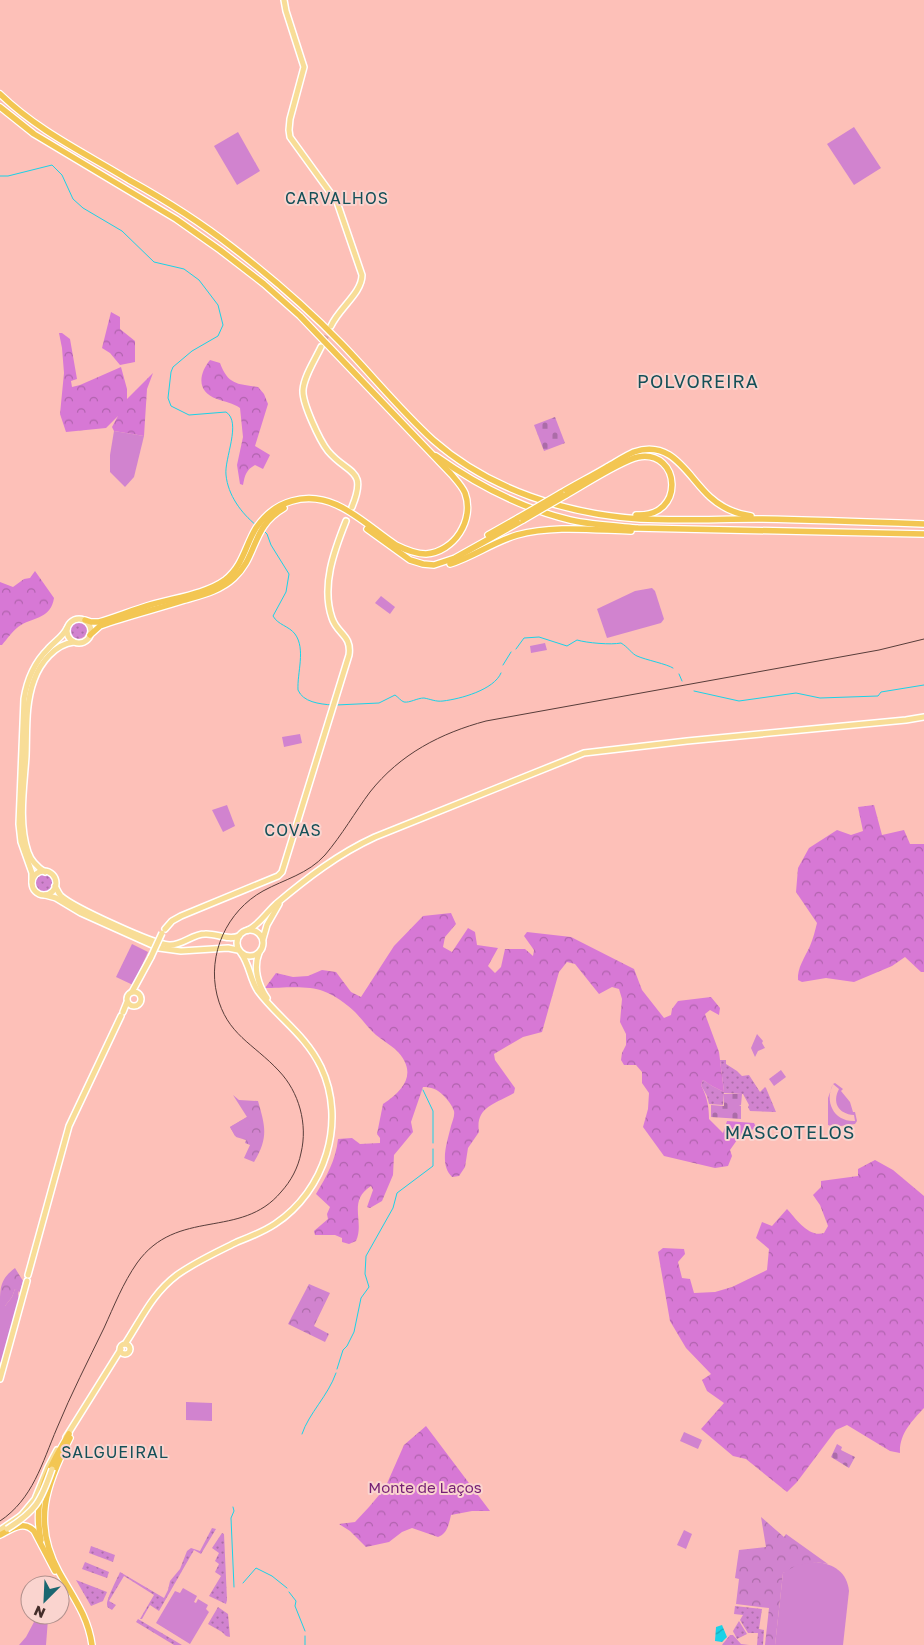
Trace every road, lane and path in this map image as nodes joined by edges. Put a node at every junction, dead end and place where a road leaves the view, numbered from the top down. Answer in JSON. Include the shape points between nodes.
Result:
{"nodes":[{"id":1,"x":284,"y":0,"type":"edge"},
{"id":2,"x":0,"y":94,"type":"edge"},
{"id":3,"x":0,"y":107,"type":"edge"},
{"id":4,"x":331,"y":326,"type":"tunnel mouth"},
{"id":5,"x":321,"y":347,"type":"tunnel mouth"},
{"id":6,"x":424,"y":447,"type":"junction"},
{"id":7,"x":564,"y":494,"type":"junction"},
{"id":8,"x":352,"y":508,"type":"dead end"},
{"id":9,"x":605,"y":514,"type":"junction"},
{"id":10,"x":520,"y":519,"type":"junction"},
{"id":11,"x":771,"y":520,"type":"junction"},
{"id":12,"x":346,"y":521,"type":"dead end"},
{"id":13,"x":924,"y":524,"type":"edge"},
{"id":14,"x":695,"y":529,"type":"junction"},
{"id":15,"x":374,"y":530,"type":"junction"},
{"id":16,"x":924,"y":534,"type":"edge"},
{"id":17,"x":396,"y":551,"type":"junction"},
{"id":18,"x":85,"y":620,"type":"junction"},
{"id":19,"x":67,"y":628,"type":"junction"},
{"id":20,"x":90,"y":635,"type":"junction"},
{"id":21,"x":74,"y":642,"type":"junction"},
{"id":22,"x":924,"y":716,"type":"edge"},
{"id":23,"x":45,"y":872,"type":"junction"},
{"id":24,"x":32,"y":882,"type":"junction"},
{"id":25,"x":56,"y":886,"type":"junction"},
{"id":26,"x":290,"y":892,"type":"junction"},
{"id":27,"x":45,"y":895,"type":"junction"},
{"id":28,"x":248,"y":930,"type":"junction"},
{"id":29,"x":239,"y":936,"type":"junction"},
{"id":30,"x":263,"y":942,"type":"junction"},
{"id":31,"x":240,"y":952,"type":"junction"},
{"id":32,"x":259,"y":953,"type":"junction"},
{"id":33,"x":135,"y":993,"type":"junction"},
{"id":34,"x":129,"y":1004,"type":"junction"},
{"id":35,"x":280,"y":1014,"type":"junction"},
{"id":36,"x":127,"y":1344,"type":"junction"},
{"id":37,"x":122,"y":1351,"type":"junction"},
{"id":38,"x":0,"y":1379,"type":"edge"},
{"id":39,"x":70,"y":1436,"type":"junction"},
{"id":40,"x":20,"y":1517,"type":"junction"},
{"id":41,"x":0,"y":1532,"type":"edge"},
{"id":42,"x":47,"y":1552,"type":"junction"},
{"id":43,"x":91,"y":1645,"type":"edge"}],
"edges":[{"from":1,"to":4,"type":"main road","via":[[304,67],[290,120],[290,138],[337,202],[362,275],[359,289]]},
{"from":2,"to":9,"type":"highway","via":[[39,126],[181,211],[270,277],[340,342],[407,414],[462,462],[498,484],[532,497]]},
{"from":3,"to":6,"type":"highway","via":[[34,134],[176,219],[264,284],[300,316]]},
{"from":5,"to":8,"type":"main road","via":[[304,385],[303,397],[325,445],[357,479],[357,494]]},
{"from":6,"to":14,"type":"highway","via":[[493,492],[528,508],[602,525]]},
{"from":6,"to":15,"type":"highway","via":[[451,474],[464,493],[467,511],[460,533],[443,549],[420,554],[405,550]]},
{"from":7,"to":9,"type":"highway","via":[[635,458],[654,458],[666,467],[673,485],[663,506],[640,515]]},
{"from":7,"to":10,"type":"highway","bridge":true},
{"from":7,"to":11,"type":"highway","via":[[627,455],[651,450],[664,452],[673,458],[711,498],[724,507],[745,516]]},
{"from":9,"to":11,"type":"highway","via":[[639,519]]},
{"from":10,"to":15,"type":"highway","via":[[454,555],[434,562],[407,555]]},
{"from":10,"to":17,"type":"highway","via":[[441,564],[417,563]]},
{"from":11,"to":13,"type":"highway"},
{"from":12,"to":33,"type":"main road","bridge":true,"via":[[331,564],[327,597],[332,619],[348,640],[349,655],[282,872],[172,920]]},
{"from":14,"to":16,"type":"highway"},
{"from":14,"to":17,"type":"highway","via":[[676,532],[531,532],[502,540],[458,562],[434,568],[413,563]]},
{"from":15,"to":18,"type":"highway","via":[[333,502],[314,498],[293,500],[264,518],[239,565],[220,583],[99,622]]},
{"from":17,"to":20,"type":"highway","via":[[336,508],[318,502],[293,504],[265,524],[244,565],[226,584],[209,593],[100,626]]},
{"from":18,"to":19,"type":"main road","via":[[74,619]]},
{"from":18,"to":20,"type":"main road","via":[[90,627]]},
{"from":19,"to":21,"type":"main road","via":[[68,636]]},
{"from":19,"to":24,"type":"main road","via":[[37,663],[24,699],[19,824]]},
{"from":20,"to":21,"type":"main road","via":[[84,642]]},
{"from":21,"to":23,"type":"main road","via":[[60,647],[43,662],[33,682],[28,704],[23,825],[28,853]]},
{"from":22,"to":26,"type":"main road","via":[[584,753],[362,843],[330,861]]},
{"from":23,"to":24,"type":"main road","via":[[35,875]]},
{"from":23,"to":25,"type":"main road","via":[[54,877]]},
{"from":24,"to":27,"type":"main road","via":[[35,891]]},
{"from":25,"to":27,"type":"main road"},
{"from":25,"to":29,"type":"main road","via":[[62,896],[77,906],[162,944],[173,945],[206,934],[229,938]]},
{"from":26,"to":28,"type":"main road"},
{"from":26,"to":30,"type":"main road","via":[[270,918]]},
{"from":27,"to":31,"type":"main road","via":[[159,948],[181,951],[228,948]]},
{"from":28,"to":29,"type":"main road"},
{"from":28,"to":30,"type":"main road","via":[[260,935]]},
{"from":29,"to":31,"type":"main road"},
{"from":30,"to":32,"type":"main road"},
{"from":31,"to":32,"type":"main road","via":[[252,956]]},
{"from":31,"to":35,"type":"main road","via":[[256,988]]},
{"from":32,"to":35,"type":"main road","via":[[258,982]]},
{"from":33,"to":34,"type":"main road","via":[[127,996]]},
{"from":33,"to":34,"type":"main road","via":[[140,1002]]},
{"from":34,"to":38,"type":"main road","via":[[68,1126]]},
{"from":35,"to":36,"type":"main road","via":[[313,1053],[328,1087],[331,1131],[319,1174],[304,1198],[276,1224],[189,1267],[168,1282],[144,1310]]},
{"from":36,"to":37,"type":"main road","via":[[121,1346]]},
{"from":36,"to":37,"type":"main road","via":[[130,1351]]},
{"from":37,"to":39,"type":"main road"},
{"from":39,"to":40,"type":"main road","via":[[52,1458],[35,1499]]},
{"from":39,"to":41,"type":"main road","bridge":true,"via":[[38,1504],[25,1517]]},
{"from":39,"to":42,"type":"highway","via":[[50,1468],[40,1498],[38,1524]]},
{"from":40,"to":41,"type":"main road"},
{"from":40,"to":42,"type":"main road","bridge":true,"via":[[32,1506],[38,1507]]},
{"from":41,"to":42,"type":"highway","via":[[26,1525],[34,1531]]},
{"from":42,"to":43,"type":"highway","via":[[80,1614]]}]}
